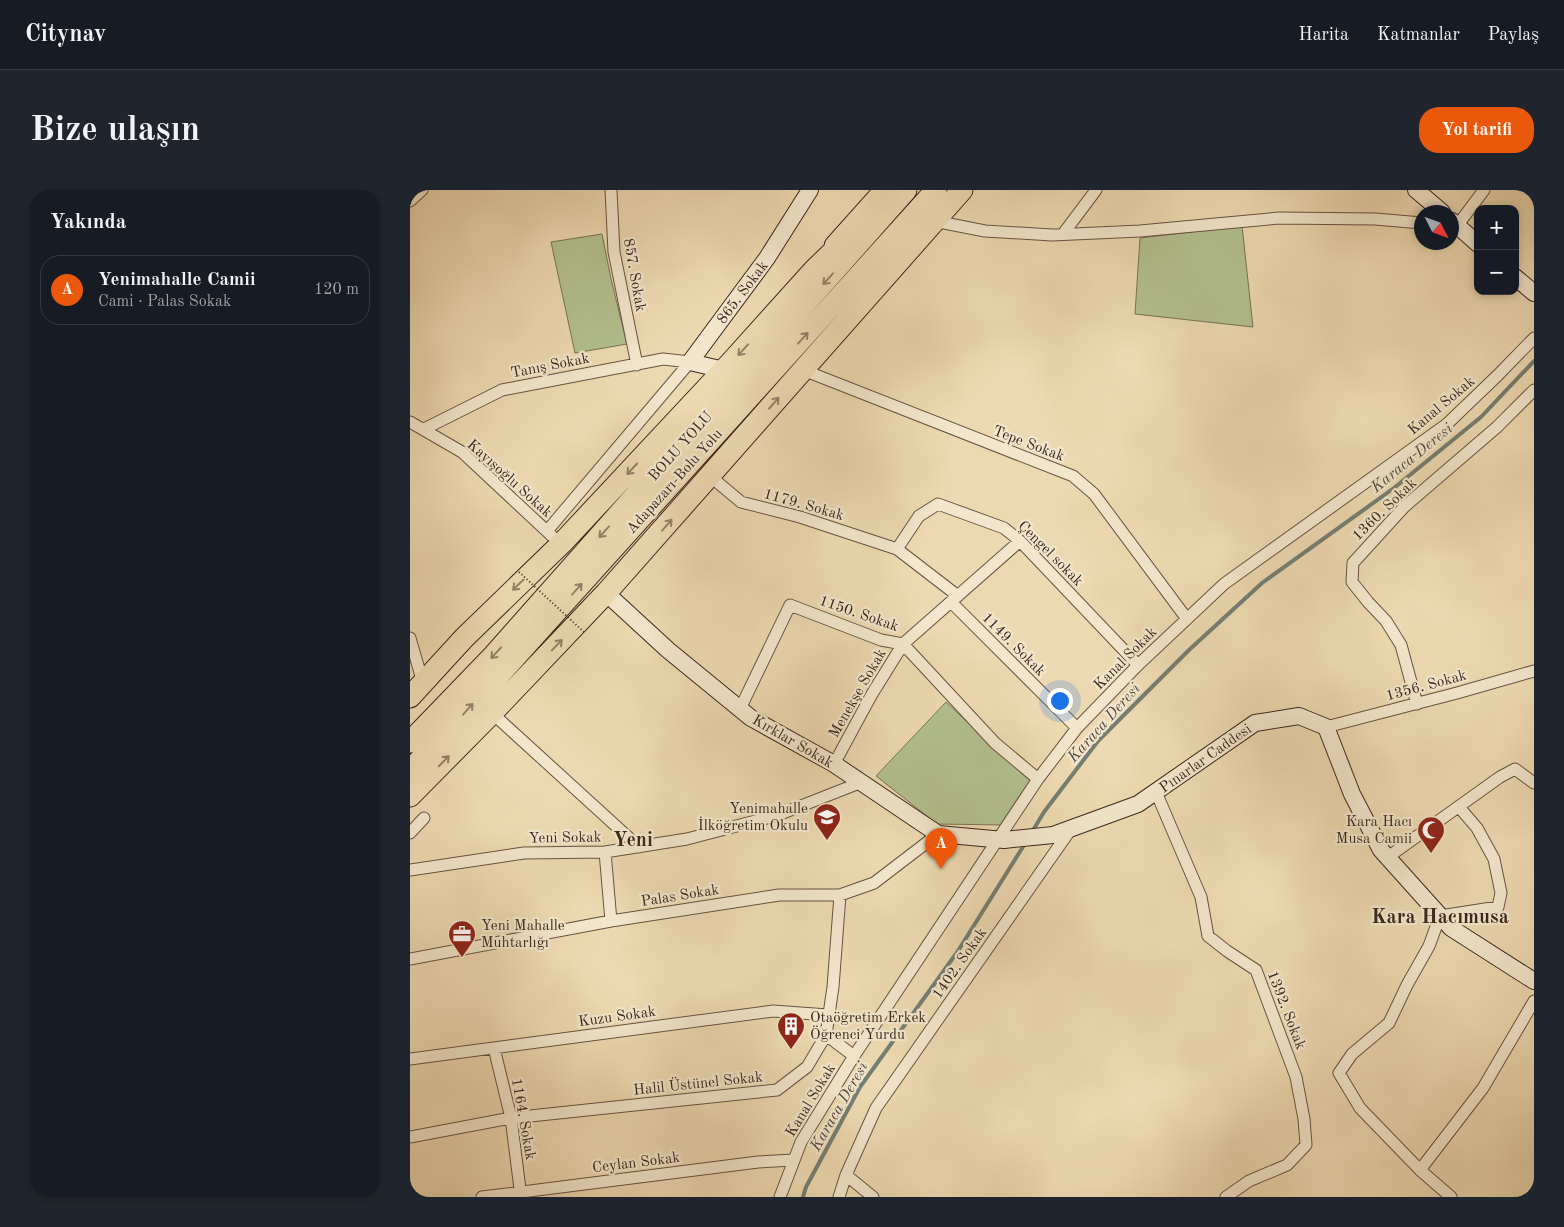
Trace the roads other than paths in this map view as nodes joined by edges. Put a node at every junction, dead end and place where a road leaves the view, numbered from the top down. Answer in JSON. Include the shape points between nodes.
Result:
{"nodes":[{"id":1,"x":422,"y":190,"type":"edge"},
{"id":2,"x":611,"y":190,"type":"edge"},
{"id":3,"x":810,"y":190,"type":"edge"},
{"id":4,"x":885,"y":190,"type":"edge"},
{"id":5,"x":899,"y":190,"type":"edge"},
{"id":6,"x":906,"y":190,"type":"edge"},
{"id":7,"x":938,"y":190,"type":"edge"},
{"id":8,"x":962,"y":190,"type":"edge"},
{"id":9,"x":1096,"y":190,"type":"edge"},
{"id":10,"x":1416,"y":190,"type":"edge"},
{"id":11,"x":1484,"y":190,"type":"edge"},
{"id":12,"x":410,"y":201,"type":"edge"},
{"id":13,"x":1434,"y":205,"type":"edge"},
{"id":14,"x":1459,"y":217,"type":"edge"},
{"id":15,"x":934,"y":221,"type":"junction"},
{"id":16,"x":1414,"y":222,"type":"edge"},
{"id":17,"x":1459,"y":229,"type":"edge"},
{"id":18,"x":1062,"y":234,"type":"junction"},
{"id":19,"x":1474,"y":241,"type":"edge"},
{"id":20,"x":1519,"y":280,"type":"edge"},
{"id":21,"x":1532,"y":288,"type":"edge"},
{"id":22,"x":859,"y":306,"type":"junction"},
{"id":23,"x":779,"y":310,"type":"junction"},
{"id":24,"x":1534,"y":338,"type":"edge"},
{"id":25,"x":690,"y":362,"type":"junction"},
{"id":26,"x":637,"y":365,"type":"junction"},
{"id":27,"x":724,"y":370,"type":"junction"},
{"id":28,"x":803,"y":370,"type":"junction"},
{"id":29,"x":1534,"y":390,"type":"edge"},
{"id":30,"x":410,"y":422,"type":"edge"},
{"id":31,"x":424,"y":429,"type":"junction"},
{"id":32,"x":710,"y":476,"type":"junction"},
{"id":33,"x":555,"y":537,"type":"junction"},
{"id":34,"x":1020,"y":540,"type":"junction"},
{"id":35,"x":897,"y":549,"type":"junction"},
{"id":36,"x":606,"y":593,"type":"junction"},
{"id":37,"x":955,"y":599,"type":"junction"},
{"id":38,"x":1187,"y":619,"type":"junction"},
{"id":39,"x":410,"y":638,"type":"edge"},
{"id":40,"x":903,"y":644,"type":"junction"},
{"id":41,"x":1138,"y":665,"type":"junction"},
{"id":42,"x":1534,"y":670,"type":"edge"},
{"id":43,"x":416,"y":690,"type":"edge"},
{"id":44,"x":1417,"y":704,"type":"junction"},
{"id":45,"x":740,"y":709,"type":"junction"},
{"id":46,"x":492,"y":713,"type":"junction"},
{"id":47,"x":1326,"y":727,"type":"junction"},
{"id":48,"x":1077,"y":728,"type":"junction"},
{"id":49,"x":410,"y":742,"type":"edge"},
{"id":50,"x":834,"y":764,"type":"junction"},
{"id":51,"x":410,"y":770,"type":"edge"},
{"id":52,"x":1038,"y":780,"type":"junction"},
{"id":53,"x":862,"y":782,"type":"junction"},
{"id":54,"x":1534,"y":783,"type":"edge"},
{"id":55,"x":1156,"y":792,"type":"junction"},
{"id":56,"x":410,"y":796,"type":"edge"},
{"id":57,"x":1459,"y":807,"type":"junction"},
{"id":58,"x":424,"y":818,"type":"dead end"},
{"id":59,"x":1070,"y":829,"type":"junction"},
{"id":60,"x":410,"y":833,"type":"edge"},
{"id":61,"x":938,"y":834,"type":"junction"},
{"id":62,"x":1053,"y":835,"type":"joint"},
{"id":63,"x":1001,"y":839,"type":"junction"},
{"id":64,"x":639,"y":846,"type":"junction"},
{"id":65,"x":605,"y":852,"type":"junction"},
{"id":66,"x":1388,"y":858,"type":"junction"},
{"id":67,"x":410,"y":870,"type":"edge"},
{"id":68,"x":840,"y":895,"type":"junction"},
{"id":69,"x":1440,"y":916,"type":"junction"},
{"id":70,"x":611,"y":921,"type":"junction"},
{"id":71,"x":410,"y":958,"type":"edge"},
{"id":72,"x":1534,"y":981,"type":"edge"},
{"id":73,"x":1534,"y":1001,"type":"edge"},
{"id":74,"x":828,"y":1015,"type":"junction"},
{"id":75,"x":826,"y":1035,"type":"junction"},
{"id":76,"x":494,"y":1048,"type":"junction"},
{"id":77,"x":854,"y":1056,"type":"junction"},
{"id":78,"x":410,"y":1059,"type":"edge"},
{"id":79,"x":511,"y":1118,"type":"junction"},
{"id":80,"x":410,"y":1137,"type":"edge"},
{"id":81,"x":793,"y":1160,"type":"junction"},
{"id":82,"x":1420,"y":1170,"type":"junction"},
{"id":83,"x":846,"y":1175,"type":"junction"},
{"id":84,"x":520,"y":1194,"type":"edge"},
{"id":85,"x":482,"y":1197,"type":"edge"},
{"id":86,"x":780,"y":1197,"type":"edge"},
{"id":87,"x":839,"y":1197,"type":"edge"},
{"id":88,"x":873,"y":1197,"type":"edge"},
{"id":89,"x":1226,"y":1197,"type":"edge"},
{"id":90,"x":1451,"y":1197,"type":"edge"}],
"edges":[{"from":1,"to":12,"type":"street"},
{"from":2,"to":26,"type":"street","name":"857. Sokak","via":[[614,252]]},
{"from":3,"to":25,"type":"street","name":"865. Sokak","via":[[767,258]]},
{"from":4,"to":23,"type":"highway"},
{"from":5,"to":23,"type":"highway","via":[[814,270]]},
{"from":6,"to":49,"type":"highway","name":"BOLU YOLU","one_way":true,"via":[[494,655]]},
{"from":7,"to":22,"type":"highway"},
{"from":51,"to":7,"type":"highway","name":"Adapazarı-Bolu Yolu","one_way":true},
{"from":8,"to":15,"type":"highway"},
{"from":9,"to":18,"type":"street"},
{"from":10,"to":13,"type":"street"},
{"from":11,"to":14,"type":"street"},
{"from":15,"to":18,"type":"street","via":[[985,231]]},
{"from":15,"to":22,"type":"highway"},
{"from":16,"to":18,"type":"street","via":[[1279,218],[1140,231]]},
{"from":17,"to":19,"type":"street"},
{"from":20,"to":21,"type":"street"},
{"from":22,"to":28,"type":"highway"},
{"from":23,"to":27,"type":"highway","one_way":true},
{"from":24,"to":38,"type":"street","name":"Kanal Sokak","via":[[1447,424],[1224,584]]},
{"from":25,"to":26,"type":"street","name":"Tanış Sokak","via":[[663,359]]},
{"from":25,"to":27,"type":"street"},
{"from":25,"to":33,"type":"street"},
{"from":26,"to":31,"type":"street","name":"Tanış Sokak","via":[[502,390]]},
{"from":27,"to":33,"type":"highway","one_way":true},
{"from":32,"to":28,"type":"highway","one_way":true},
{"from":28,"to":38,"type":"street","name":"Tepe Sokak","via":[[1072,476],[1094,494]]},
{"from":29,"to":44,"type":"street","name":"1360. Sokak","via":[[1497,427],[1404,507],[1352,563],[1352,582],[1386,621],[1400,645]]},
{"from":30,"to":31,"type":"street","name":"Kayışoğlu Sokak"},
{"from":31,"to":33,"type":"street","name":"Kayışoğlu Sokak","via":[[462,452]]},
{"from":32,"to":35,"type":"street","name":"1179. Sokak","via":[[741,502],[800,517]]},
{"from":36,"to":32,"type":"highway","one_way":true},
{"from":33,"to":43,"type":"highway","one_way":true},
{"from":34,"to":35,"type":"street","name":"Çengel sokak","via":[[1004,528],[938,504],[919,516]]},
{"from":34,"to":37,"type":"street","name":"Menekşe Sokak"},
{"from":34,"to":41,"type":"street","name":"Çengel sokak"},
{"from":35,"to":37,"type":"street"},
{"from":36,"to":45,"type":"street","name":"Kırklar Sokak","via":[[668,650]]},
{"from":46,"to":36,"type":"highway","one_way":true},
{"from":37,"to":40,"type":"street","name":"Menekşe Sokak"},
{"from":37,"to":48,"type":"street","name":"1149. Sokak"},
{"from":38,"to":41,"type":"street","name":"Kanal Sokak"},
{"from":39,"to":43,"type":"street"},
{"from":40,"to":45,"type":"street","name":"1150. Sokak","via":[[881,640],[790,605]]},
{"from":40,"to":50,"type":"street","name":"Menekşe Sokak"},
{"from":40,"to":52,"type":"street","name":"1150. Sokak","via":[[995,743]]},
{"from":41,"to":48,"type":"street","name":"Kanal Sokak"},
{"from":42,"to":44,"type":"street","name":"1356. Sokak"},
{"from":44,"to":47,"type":"street","name":"1356. Sokak"},
{"from":45,"to":50,"type":"street","name":"Kırklar Sokak"},
{"from":56,"to":46,"type":"highway","one_way":true},
{"from":46,"to":64,"type":"street"},
{"from":47,"to":55,"type":"street","name":"Pınarlar Caddesi","via":[[1299,716],[1255,723]]},
{"from":47,"to":66,"type":"street","via":[[1352,794]]},
{"from":48,"to":52,"type":"street","name":"Kanal Sokak"},
{"from":50,"to":53,"type":"street","name":"Kırklar Sokak"},
{"from":52,"to":63,"type":"street","name":"Kanal Sokak"},
{"from":53,"to":61,"type":"street","name":"Kırklar Sokak"},
{"from":53,"to":64,"type":"street","name":"Yeni Sokak","via":[[778,815],[687,839]]},
{"from":54,"to":57,"type":"street","via":[[1515,768]]},
{"from":55,"to":59,"type":"street","name":"Pınarlar Caddesi","via":[[1138,804]]},
{"from":55,"to":89,"type":"street","name":"1392. Sokak","via":[[1201,897],[1208,936],[1256,970],[1296,1077],[1304,1119],[1306,1145],[1287,1165],[1249,1181]]},
{"from":57,"to":66,"type":"street"},
{"from":57,"to":69,"type":"street","via":[[1477,828],[1494,859],[1502,893],[1498,907]]},
{"from":58,"to":60,"type":"street"},
{"from":59,"to":62,"type":"street","name":"Pınarlar Caddesi"},
{"from":59,"to":83,"type":"street","name":"1402. Sokak","via":[[876,1108]]},
{"from":61,"to":63,"type":"street","name":"Kırklar Sokak"},
{"from":61,"to":68,"type":"street","name":"Palas Sokak","via":[[874,882]]},
{"from":62,"to":63,"type":"street","name":"Kırklar Sokak"},
{"from":63,"to":77,"type":"street","name":"Kanal Sokak"},
{"from":64,"to":65,"type":"street","name":"Yeni Sokak"},
{"from":65,"to":67,"type":"street","name":"Yeni Sokak","via":[[524,853]]},
{"from":65,"to":70,"type":"street"},
{"from":66,"to":69,"type":"street"},
{"from":68,"to":70,"type":"street","name":"Palas Sokak","via":[[779,895]]},
{"from":68,"to":74,"type":"street","name":"Halil Üstünel Sokak","via":[[834,987]]},
{"from":69,"to":72,"type":"street","via":[[1451,928]]},
{"from":69,"to":82,"type":"street","via":[[1429,946],[1389,1023],[1352,1054],[1339,1073],[1360,1108]]},
{"from":70,"to":71,"type":"street","name":"Palas Sokak"},
{"from":73,"to":82,"type":"street","via":[[1483,1088]]},
{"from":74,"to":75,"type":"street","name":"Halil Üstünel Sokak"},
{"from":74,"to":76,"type":"street","name":"Kuzu Sokak","via":[[773,1011]]},
{"from":75,"to":77,"type":"street"},
{"from":75,"to":79,"type":"street","name":"Halil Üstünel Sokak","via":[[807,1067],[777,1090]]},
{"from":76,"to":78,"type":"street","name":"Kuzu Sokak"},
{"from":76,"to":79,"type":"street","name":"1164. Sokak"},
{"from":77,"to":81,"type":"street","name":"Kanal Sokak"},
{"from":79,"to":80,"type":"street","name":"Halil Üstünel Sokak"},
{"from":79,"to":84,"type":"street","name":"1164. Sokak"},
{"from":81,"to":84,"type":"street","name":"Ceylan Sokak"},
{"from":81,"to":86,"type":"street","name":"Kanal Sokak"},
{"from":82,"to":90,"type":"street"},
{"from":83,"to":87,"type":"street","name":"1402. Sokak"},
{"from":83,"to":88,"type":"street"},
{"from":84,"to":85,"type":"street","name":"Ceylan Sokak"}]}
